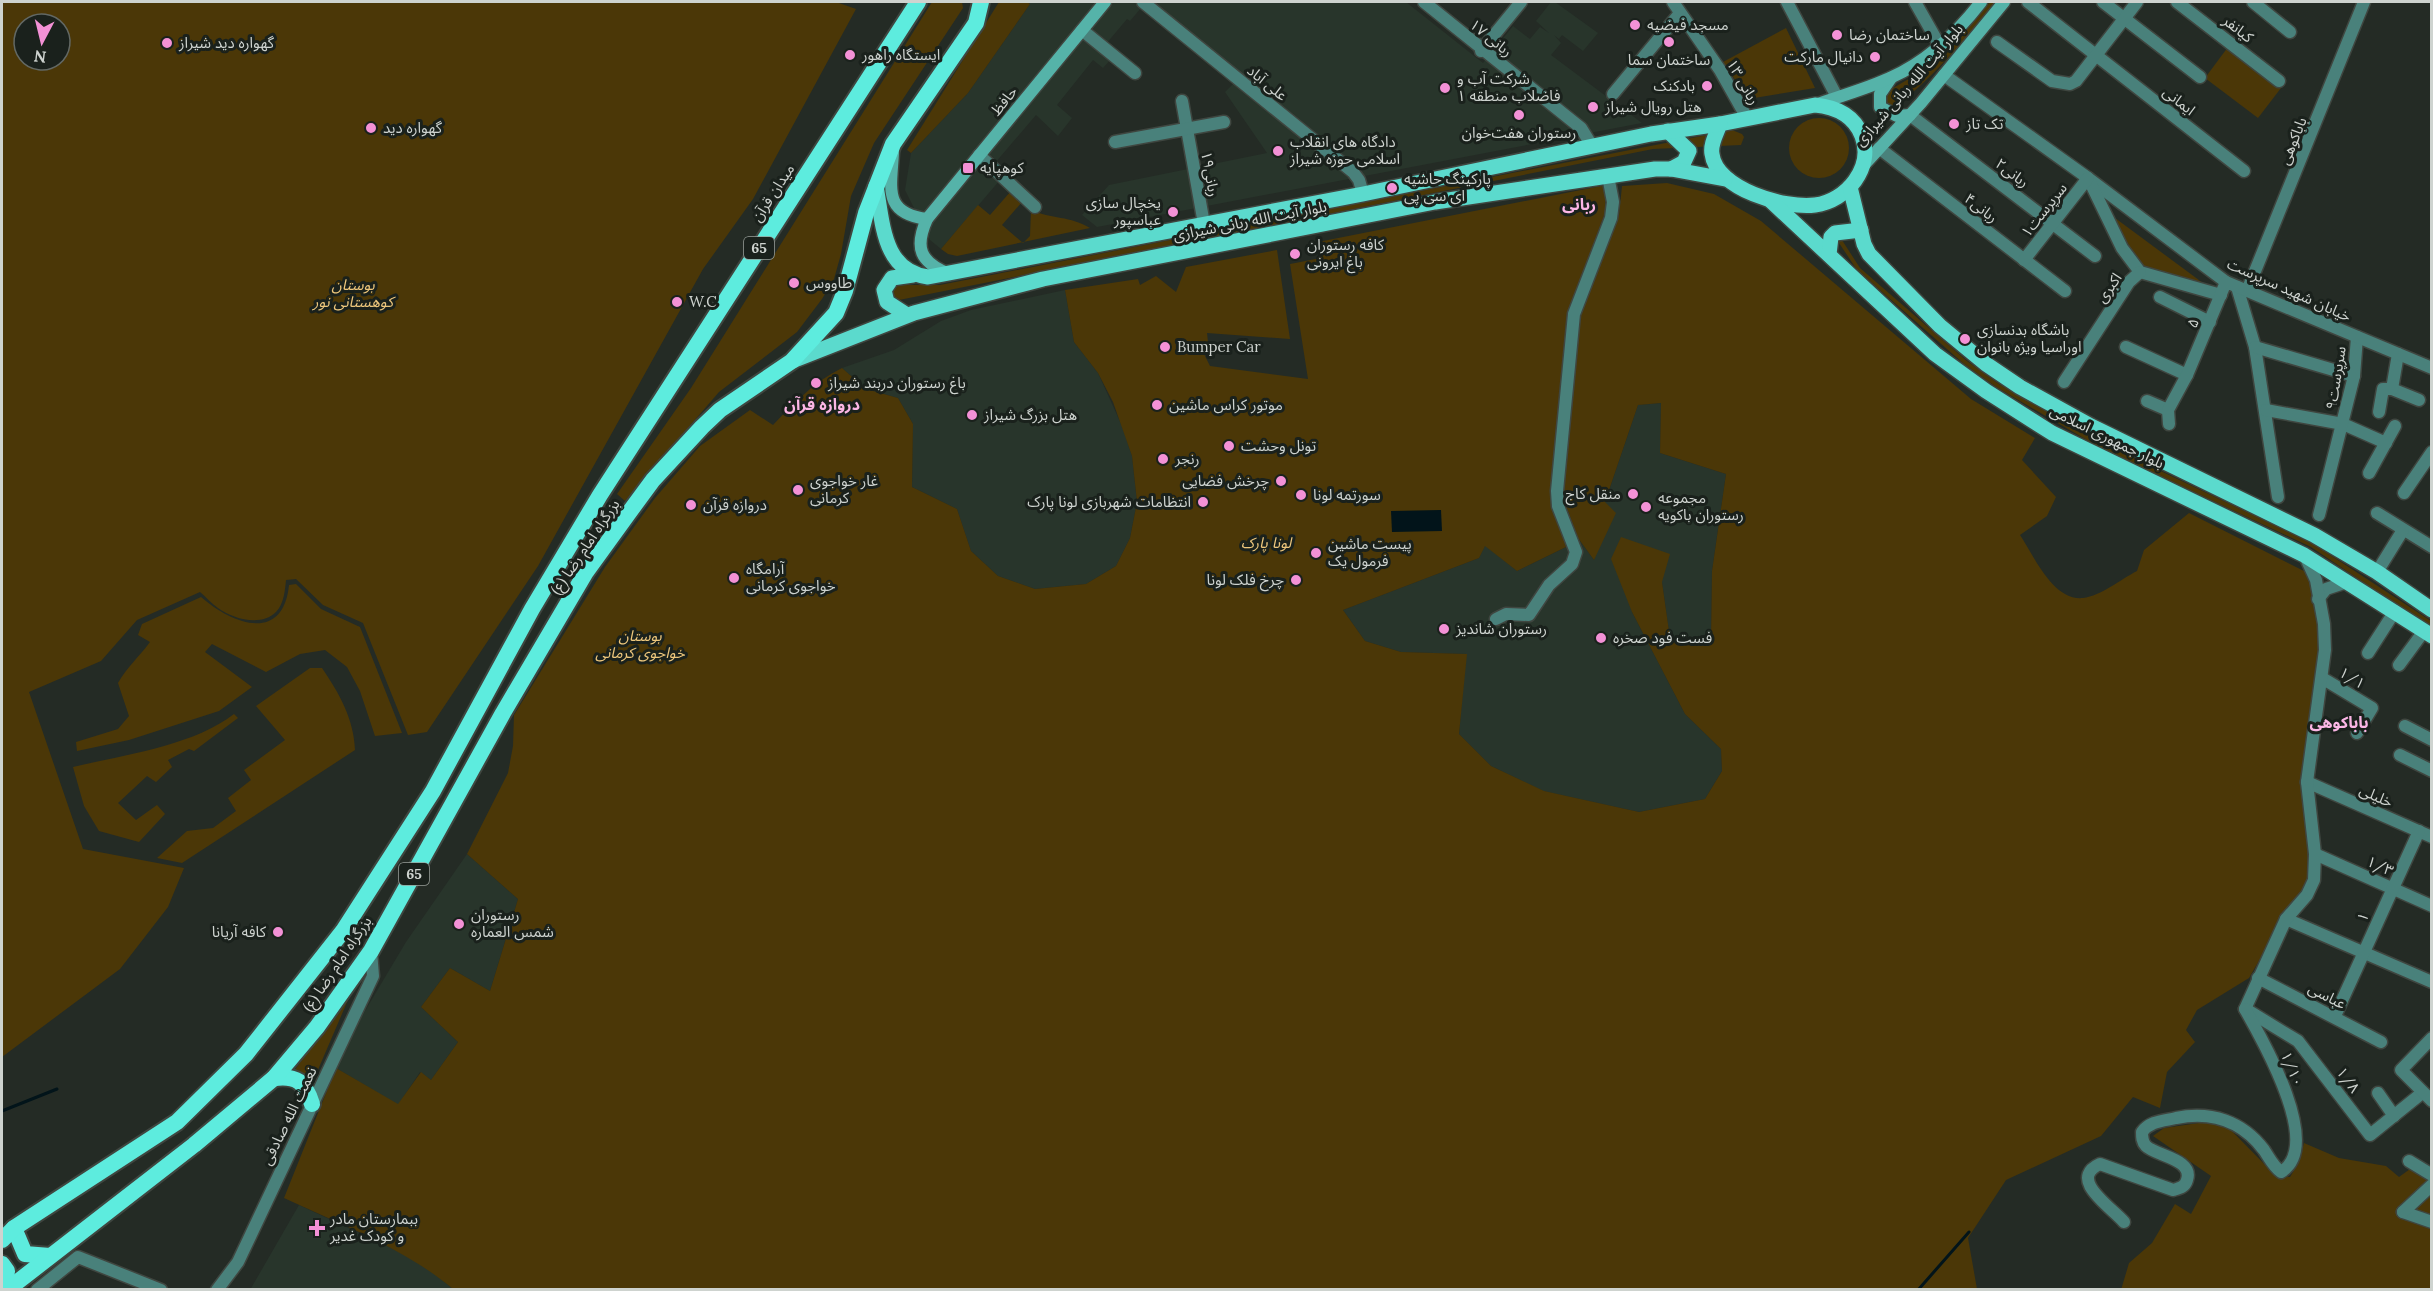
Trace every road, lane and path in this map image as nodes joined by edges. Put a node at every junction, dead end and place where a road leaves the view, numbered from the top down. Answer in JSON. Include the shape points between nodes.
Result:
{"nodes":[{"id":1,"x":918,"y":2,"type":"edge"},
{"id":2,"x":981,"y":2,"type":"edge"},
{"id":3,"x":986,"y":2,"type":"edge"},
{"id":4,"x":1105,"y":2,"type":"edge"},
{"id":5,"x":1143,"y":2,"type":"edge"},
{"id":6,"x":1424,"y":2,"type":"edge"},
{"id":7,"x":1521,"y":2,"type":"edge"},
{"id":8,"x":1673,"y":2,"type":"edge"},
{"id":9,"x":1787,"y":2,"type":"edge"},
{"id":10,"x":1915,"y":2,"type":"edge"},
{"id":11,"x":1982,"y":2,"type":"edge"},
{"id":12,"x":2004,"y":2,"type":"edge"},
{"id":13,"x":2028,"y":2,"type":"edge"},
{"id":14,"x":2103,"y":2,"type":"edge"},
{"id":15,"x":2137,"y":2,"type":"edge"},
{"id":16,"x":2177,"y":2,"type":"edge"},
{"id":17,"x":2253,"y":2,"type":"edge"},
{"id":18,"x":2364,"y":2,"type":"edge"},
{"id":19,"x":1680,"y":13,"type":"junction"},
{"id":20,"x":2124,"y":19,"type":"junction"},
{"id":21,"x":976,"y":23,"type":"junction"},
{"id":22,"x":1082,"y":30,"type":"junction"},
{"id":23,"x":2290,"y":32,"type":"dead end"},
{"id":24,"x":1997,"y":42,"type":"dead end"},
{"id":25,"x":1940,"y":46,"type":"junction"},
{"id":26,"x":1481,"y":51,"type":"junction"},
{"id":27,"x":2095,"y":55,"type":"junction"},
{"id":28,"x":1135,"y":73,"type":"dead end"},
{"id":29,"x":1944,"y":75,"type":"junction"},
{"id":30,"x":2200,"y":77,"type":"dead end"},
{"id":31,"x":1891,"y":78,"type":"junction"},
{"id":32,"x":2279,"y":81,"type":"dead end"},
{"id":33,"x":1613,"y":94,"type":"dead end"},
{"id":34,"x":1838,"y":97,"type":"junction"},
{"id":35,"x":1182,"y":101,"type":"dead end"},
{"id":36,"x":1815,"y":105,"type":"junction"},
{"id":37,"x":1910,"y":115,"type":"junction"},
{"id":38,"x":1748,"y":118,"type":"junction"},
{"id":39,"x":1224,"y":122,"type":"dead end"},
{"id":40,"x":1720,"y":124,"type":"junction"},
{"id":41,"x":1187,"y":129,"type":"junction"},
{"id":42,"x":1668,"y":131,"type":"junction"},
{"id":43,"x":1115,"y":142,"type":"dead end"},
{"id":44,"x":893,"y":144,"type":"junction"},
{"id":45,"x":1592,"y":146,"type":"junction"},
{"id":46,"x":1879,"y":148,"type":"junction"},
{"id":47,"x":979,"y":155,"type":"junction"},
{"id":48,"x":1864,"y":165,"type":"junction"},
{"id":49,"x":1671,"y":169,"type":"junction"},
{"id":50,"x":2244,"y":171,"type":"dead end"},
{"id":51,"x":1608,"y":176,"type":"junction"},
{"id":52,"x":2088,"y":178,"type":"junction"},
{"id":53,"x":1725,"y":179,"type":"junction"},
{"id":54,"x":876,"y":186,"type":"junction"},
{"id":55,"x":1850,"y":187,"type":"junction"},
{"id":56,"x":1363,"y":194,"type":"junction"},
{"id":57,"x":1771,"y":201,"type":"junction"},
{"id":58,"x":1035,"y":207,"type":"dead end"},
{"id":59,"x":927,"y":219,"type":"junction"},
{"id":60,"x":2053,"y":223,"type":"junction"},
{"id":61,"x":1204,"y":224,"type":"junction"},
{"id":62,"x":1861,"y":230,"type":"junction"},
{"id":63,"x":1829,"y":254,"type":"junction"},
{"id":64,"x":2095,"y":256,"type":"dead end"},
{"id":65,"x":2024,"y":260,"type":"junction"},
{"id":66,"x":2140,"y":272,"type":"junction"},
{"id":67,"x":913,"y":275,"type":"junction"},
{"id":68,"x":951,"y":275,"type":"junction"},
{"id":69,"x":2237,"y":286,"type":"junction"},
{"id":70,"x":2065,"y":291,"type":"dead end"},
{"id":71,"x":2221,"y":295,"type":"junction"},
{"id":72,"x":2160,"y":297,"type":"dead end"},
{"id":73,"x":907,"y":315,"type":"junction"},
{"id":74,"x":2210,"y":322,"type":"junction"},
{"id":75,"x":2357,"y":337,"type":"junction"},
{"id":76,"x":2126,"y":347,"type":"dead end"},
{"id":77,"x":2255,"y":347,"type":"junction"},
{"id":78,"x":2398,"y":354,"type":"junction"},
{"id":79,"x":792,"y":361,"type":"junction"},
{"id":80,"x":2432,"y":368,"type":"edge"},
{"id":81,"x":2187,"y":375,"type":"junction"},
{"id":82,"x":2354,"y":376,"type":"junction"},
{"id":83,"x":2064,"y":382,"type":"dead end"},
{"id":84,"x":2392,"y":389,"type":"junction"},
{"id":85,"x":2419,"y":400,"type":"dead end"},
{"id":86,"x":2147,"y":401,"type":"dead end"},
{"id":87,"x":2168,"y":410,"type":"junction"},
{"id":88,"x":2266,"y":410,"type":"junction"},
{"id":89,"x":2379,"y":412,"type":"dead end"},
{"id":90,"x":2169,"y":424,"type":"dead end"},
{"id":91,"x":2343,"y":424,"type":"junction"},
{"id":92,"x":2395,"y":426,"type":"dead end"},
{"id":93,"x":2386,"y":443,"type":"junction"},
{"id":94,"x":2432,"y":452,"type":"edge"},
{"id":95,"x":2369,"y":473,"type":"dead end"},
{"id":96,"x":2404,"y":493,"type":"dead end"},
{"id":97,"x":600,"y":495,"type":"joint"},
{"id":98,"x":2278,"y":497,"type":"dead end"},
{"id":99,"x":2377,"y":513,"type":"dead end"},
{"id":100,"x":2319,"y":515,"type":"dead end"},
{"id":101,"x":2403,"y":530,"type":"junction"},
{"id":102,"x":2432,"y":548,"type":"edge"},
{"id":103,"x":2304,"y":555,"type":"junction"},
{"id":104,"x":2377,"y":572,"type":"junction"},
{"id":105,"x":2347,"y":582,"type":"junction"},
{"id":106,"x":2318,"y":599,"type":"junction"},
{"id":107,"x":2432,"y":610,"type":"edge"},
{"id":108,"x":2395,"y":611,"type":"junction"},
{"id":109,"x":1496,"y":619,"type":"dead end"},
{"id":110,"x":2428,"y":634,"type":"edge"},
{"id":111,"x":2368,"y":653,"type":"dead end"},
{"id":112,"x":2399,"y":664,"type":"dead end"},
{"id":113,"x":2322,"y":678,"type":"junction"},
{"id":114,"x":2404,"y":726,"type":"dead end"},
{"id":115,"x":2357,"y":734,"type":"dead end"},
{"id":116,"x":2432,"y":740,"type":"edge"},
{"id":117,"x":2400,"y":755,"type":"dead end"},
{"id":118,"x":2430,"y":768,"type":"edge"},
{"id":119,"x":2307,"y":782,"type":"junction"},
{"id":120,"x":2419,"y":831,"type":"junction"},
{"id":121,"x":2432,"y":837,"type":"edge"},
{"id":122,"x":2315,"y":854,"type":"junction"},
{"id":123,"x":2392,"y":888,"type":"junction"},
{"id":124,"x":2432,"y":906,"type":"edge"},
{"id":125,"x":2286,"y":919,"type":"junction"},
{"id":126,"x":371,"y":951,"type":"junction"},
{"id":127,"x":2364,"y":951,"type":"junction"},
{"id":128,"x":2258,"y":978,"type":"junction"},
{"id":129,"x":2432,"y":982,"type":"edge"},
{"id":130,"x":2245,"y":1008,"type":"junction"},
{"id":131,"x":2335,"y":1016,"type":"junction"},
{"id":132,"x":2432,"y":1038,"type":"edge"},
{"id":133,"x":2381,"y":1042,"type":"dead end"},
{"id":134,"x":274,"y":1078,"type":"junction"},
{"id":135,"x":2378,"y":1093,"type":"dead end"},
{"id":136,"x":2427,"y":1097,"type":"edge"},
{"id":137,"x":312,"y":1104,"type":"junction"},
{"id":138,"x":2394,"y":1116,"type":"junction"},
{"id":139,"x":2409,"y":1161,"type":"dead end"},
{"id":140,"x":2432,"y":1175,"type":"edge"},
{"id":141,"x":2432,"y":1185,"type":"edge"},
{"id":142,"x":2430,"y":1220,"type":"edge"},
{"id":143,"x":2124,"y":1222,"type":"dead end"},
{"id":144,"x":14,"y":1228,"type":"junction"},
{"id":145,"x":2,"y":1240,"type":"edge"},
{"id":146,"x":50,"y":1256,"type":"junction"},
{"id":147,"x":2,"y":1264,"type":"edge"},
{"id":148,"x":5,"y":1290,"type":"edge"},
{"id":149,"x":37,"y":1290,"type":"edge"},
{"id":150,"x":161,"y":1290,"type":"edge"},
{"id":151,"x":217,"y":1290,"type":"edge"}],
"edges":[{"from":1,"to":97,"type":"highway","name":"میدان قرآن","number":"65"},
{"from":2,"to":21,"type":"highway","number":"65"},
{"from":3,"to":21,"type":"main road","number":"65"},
{"from":4,"to":22,"type":"main road","name":"حافظ"},
{"from":5,"to":56,"type":"street","name":"علی آباد","via":[[1353,172]]},
{"from":6,"to":26,"type":"street","name":"ربانی ۱۷"},
{"from":7,"to":26,"type":"street"},
{"from":8,"to":19,"type":"street","name":"ربانی ۱۳"},
{"from":9,"to":34,"type":"street"},
{"from":10,"to":25,"type":"street"},
{"from":11,"to":25,"type":"main road","name":"بلوار آیت الله ربانی شیرازی"},
{"from":12,"to":29,"type":"main road","name":"بلوار آیت الله ربانی شیرازی"},
{"from":13,"to":27,"type":"street","name":"ایمانی"},
{"from":14,"to":20,"type":"street"},
{"from":15,"to":20,"type":"street"},
{"from":16,"to":32,"type":"street","name":"کیانفر"},
{"from":17,"to":23,"type":"street"},
{"from":18,"to":69,"type":"street","name":"باباکوهی"},
{"from":19,"to":33,"type":"street"},
{"from":19,"to":38,"type":"street","name":"ربانی ۱۳"},
{"from":20,"to":27,"type":"street"},
{"from":20,"to":30,"type":"street"},
{"from":21,"to":44,"type":"highway","number":"65"},
{"from":22,"to":28,"type":"street"},
{"from":22,"to":47,"type":"main road","name":"حافظ"},
{"from":24,"to":27,"type":"street","via":[[2060,85],[2076,81]]},
{"from":25,"to":31,"type":"main road","name":"بلوار آیت الله ربانی شیرازی"},
{"from":26,"to":45,"type":"street","name":"ربانی ۱۷","via":[[1581,128]]},
{"from":27,"to":50,"type":"street","name":"ایمانی"},
{"from":29,"to":37,"type":"main road","name":"بلوار آیت الله ربانی شیرازی"},
{"from":29,"to":52,"type":"street","name":"خیابان شهید سرپرست"},
{"from":31,"to":34,"type":"main road","name":"بلوار آیت الله ربانی شیرازی"},
{"from":31,"to":37,"type":"main road","via":[[1880,94],[1880,107],[1897,116]]},
{"from":34,"to":36,"type":"main road","name":"بلوار آیت الله ربانی شیرازی"},
{"from":35,"to":41,"type":"street","name":"ربانی۱۹"},
{"from":36,"to":38,"type":"main road"},
{"from":36,"to":48,"type":"main road","via":[[1837,109],[1854,123],[1864,143]]},
{"from":37,"to":46,"type":"main road","name":"بلوار آیت الله ربانی شیرازی"},
{"from":37,"to":60,"type":"street","name":"ربانی۲"},
{"from":38,"to":40,"type":"main road"},
{"from":39,"to":41,"type":"street"},
{"from":40,"to":42,"type":"main road","name":"بلوار آیت الله ربانی شیرازی"},
{"from":40,"to":53,"type":"main road","via":[[1711,153]]},
{"from":41,"to":43,"type":"street"},
{"from":41,"to":61,"type":"street","name":"ربانی۱۹"},
{"from":42,"to":45,"type":"main road","name":"بلوار آیت الله ربانی شیرازی"},
{"from":42,"to":49,"type":"main road","via":[[1689,151],[1684,162]]},
{"from":44,"to":54,"type":"highway","number":"65"},
{"from":44,"to":59,"type":"main road","via":[[893,201],[905,215]]},
{"from":45,"to":56,"type":"main road","name":"بلوار آیت الله ربانی شیرازی"},
{"from":46,"to":48,"type":"main road","name":"بلوار آیت الله ربانی شیرازی"},
{"from":46,"to":65,"type":"street","name":"ربانی۴"},
{"from":47,"to":58,"type":"street"},
{"from":47,"to":59,"type":"main road","name":"حافظ"},
{"from":48,"to":55,"type":"main road"},
{"from":49,"to":51,"type":"main road","name":"بلوار آیت الله ربانی شیرازی"},
{"from":49,"to":53,"type":"main road","name":"بلوار آیت الله ربانی شیرازی"},
{"from":51,"to":73,"type":"main road","name":"بلوار آیت الله ربانی شیرازی","via":[[1435,202],[1043,279]]},
{"from":51,"to":109,"type":"street","via":[[1613,202],[1611,218],[1574,314],[1557,491],[1558,506],[1576,552],[1572,564],[1549,585],[1529,615],[1506,614]]},
{"from":52,"to":60,"type":"street","name":"سرپرست۱"},
{"from":52,"to":66,"type":"street","name":"خیابان شهید سرپرست","via":[[2122,248]]},
{"from":52,"to":69,"type":"street","name":"خیابان شهید سرپرست"},
{"from":53,"to":57,"type":"main road"},
{"from":54,"to":67,"type":"main road","via":[[890,250],[898,265]]},
{"from":54,"to":79,"type":"highway","number":"65","via":[[841,303]]},
{"from":55,"to":57,"type":"main road","via":[[1816,206]]},
{"from":55,"to":62,"type":"main road","name":"بلوار جمهوری اسلامی"},
{"from":56,"to":61,"type":"main road","name":"بلوار آیت الله ربانی شیرازی"},
{"from":57,"to":63,"type":"main road","name":"بلوار جمهوری اسلامی"},
{"from":59,"to":68,"type":"main road","via":[[920,234],[922,254],[936,269]]},
{"from":60,"to":64,"type":"street","name":"ربانی۲"},
{"from":60,"to":65,"type":"street","name":"سرپرست۱"},
{"from":61,"to":68,"type":"main road","name":"بلوار آیت الله ربانی شیرازی"},
{"from":62,"to":63,"type":"main road","via":[[1835,232]]},
{"from":62,"to":104,"type":"main road","name":"بلوار جمهوری اسلامی","via":[[1869,254],[1923,309],[1986,364],[2020,387],[2314,535]]},
{"from":63,"to":103,"type":"main road","name":"بلوار جمهوری اسلامی","via":[[1935,354],[2052,433]]},
{"from":65,"to":70,"type":"street","name":"ربانی۴"},
{"from":66,"to":71,"type":"street"},
{"from":66,"to":83,"type":"street","name":"اکبری","via":[[2129,282]]},
{"from":67,"to":68,"type":"main road","name":"بلوار آیت الله ربانی شیرازی"},
{"from":67,"to":73,"type":"main road","via":[[892,278],[884,290],[887,302]]},
{"from":69,"to":71,"type":"street","name":"۵"},
{"from":69,"to":75,"type":"street","name":"خیابان شهید سرپرست"},
{"from":69,"to":77,"type":"street"},
{"from":71,"to":74,"type":"street","name":"۵"},
{"from":72,"to":74,"type":"street"},
{"from":73,"to":79,"type":"main road","name":"بلوار آیت الله ربانی شیرازی"},
{"from":74,"to":81,"type":"street","name":"۵"},
{"from":75,"to":78,"type":"street","name":"خیابان شهید سرپرست"},
{"from":75,"to":82,"type":"street","name":"سرپرست۹"},
{"from":76,"to":81,"type":"street"},
{"from":77,"to":82,"type":"street"},
{"from":77,"to":88,"type":"street"},
{"from":78,"to":80,"type":"street","name":"خیابان شهید سرپرست"},
{"from":78,"to":84,"type":"street"},
{"from":79,"to":126,"type":"highway","name":"بزرگراه امام رضا (ع)","number":"65","via":[[702,427],[653,480],[586,573]]},
{"from":81,"to":87,"type":"street","name":"۵"},
{"from":82,"to":91,"type":"street","name":"سرپرست۹"},
{"from":84,"to":85,"type":"street"},
{"from":84,"to":89,"type":"street","via":[[2383,389]]},
{"from":86,"to":87,"type":"street"},
{"from":87,"to":90,"type":"street"},
{"from":88,"to":91,"type":"street"},
{"from":88,"to":98,"type":"street"},
{"from":91,"to":93,"type":"street"},
{"from":91,"to":100,"type":"street","name":"سرپرست۹"},
{"from":92,"to":93,"type":"street"},
{"from":93,"to":95,"type":"street"},
{"from":94,"to":96,"type":"street"},
{"from":97,"to":144,"type":"highway","name":"بزرگراه امام رضا (ع)","number":"65","via":[[532,609],[433,791],[343,931],[246,1054],[177,1122]]},
{"from":99,"to":101,"type":"street"},
{"from":101,"to":102,"type":"street"},
{"from":101,"to":104,"type":"street"},
{"from":103,"to":105,"type":"main road","name":"بلوار جمهوری اسلامی"},
{"from":103,"to":106,"type":"street","via":[[2316,580]]},
{"from":104,"to":107,"type":"main road","name":"بلوار جمهوری اسلامی"},
{"from":105,"to":106,"type":"street","via":[[2326,589]]},
{"from":105,"to":108,"type":"main road","name":"بلوار جمهوری اسلامی"},
{"from":106,"to":113,"type":"street","via":[[2324,624]]},
{"from":108,"to":110,"type":"main road","name":"بلوار جمهوری اسلامی"},
{"from":108,"to":111,"type":"street"},
{"from":110,"to":112,"type":"street"},
{"from":113,"to":115,"type":"street","name":"۱/۱","via":[[2372,708]]},
{"from":113,"to":119,"type":"street"},
{"from":114,"to":116,"type":"street"},
{"from":117,"to":118,"type":"street"},
{"from":119,"to":120,"type":"street","name":"خلیلی"},
{"from":119,"to":122,"type":"street"},
{"from":120,"to":121,"type":"street","name":"خلیلی"},
{"from":120,"to":123,"type":"street","name":"۱"},
{"from":122,"to":123,"type":"street","name":"۱/۳"},
{"from":122,"to":125,"type":"street","via":[[2314,880],[2307,895]]},
{"from":123,"to":124,"type":"street","name":"۱/۳"},
{"from":123,"to":127,"type":"street","name":"۱"},
{"from":125,"to":127,"type":"street"},
{"from":125,"to":128,"type":"street"},
{"from":126,"to":134,"type":"highway","name":"بزرگراه امام رضا (ع)","number":"65","via":[[317,1027]]},
{"from":126,"to":137,"type":"street","name":"نعمت الله صادقی","via":[[373,976]]},
{"from":127,"to":129,"type":"street"},
{"from":127,"to":131,"type":"street","name":"۱"},
{"from":128,"to":130,"type":"street"},
{"from":128,"to":131,"type":"street","name":"عباسی"},
{"from":130,"to":138,"type":"street","name":"۱/۸","via":[[2298,1041],[2370,1135]]},
{"from":130,"to":143,"type":"street","name":"۱/۱۰","via":[[2280,1075],[2290,1107],[2294,1159],[2281,1172],[2256,1143],[2223,1118],[2211,1115],[2152,1123],[2142,1132],[2146,1146],[2185,1167],[2187,1181],[2173,1190],[2100,1164],[2091,1168],[2087,1182],[2093,1192]]},
{"from":131,"to":133,"type":"street","name":"عباسی"},
{"from":132,"to":136,"type":"street","via":[[2400,1070]]},
{"from":134,"to":137,"type":"highway","via":[[301,1081]]},
{"from":134,"to":146,"type":"highway","name":"بزرگراه امام رضا (ع)","number":"65"},
{"from":135,"to":138,"type":"street"},
{"from":136,"to":138,"type":"street","name":"۱/۸"},
{"from":137,"to":151,"type":"street","name":"نعمت الله صادقی","via":[[238,1262]]},
{"from":139,"to":140,"type":"street"},
{"from":141,"to":142,"type":"street","via":[[2403,1212]]},
{"from":144,"to":145,"type":"highway","name":"بزرگراه امام رضا (ع)","number":"65"},
{"from":144,"to":146,"type":"highway","via":[[26,1254]]},
{"from":146,"to":148,"type":"highway","name":"بزرگراه امام رضا (ع)","number":"65"},
{"from":147,"to":148,"type":"highway","via":[[7,1270]]},
{"from":149,"to":150,"type":"street","via":[[78,1257]]}]}
